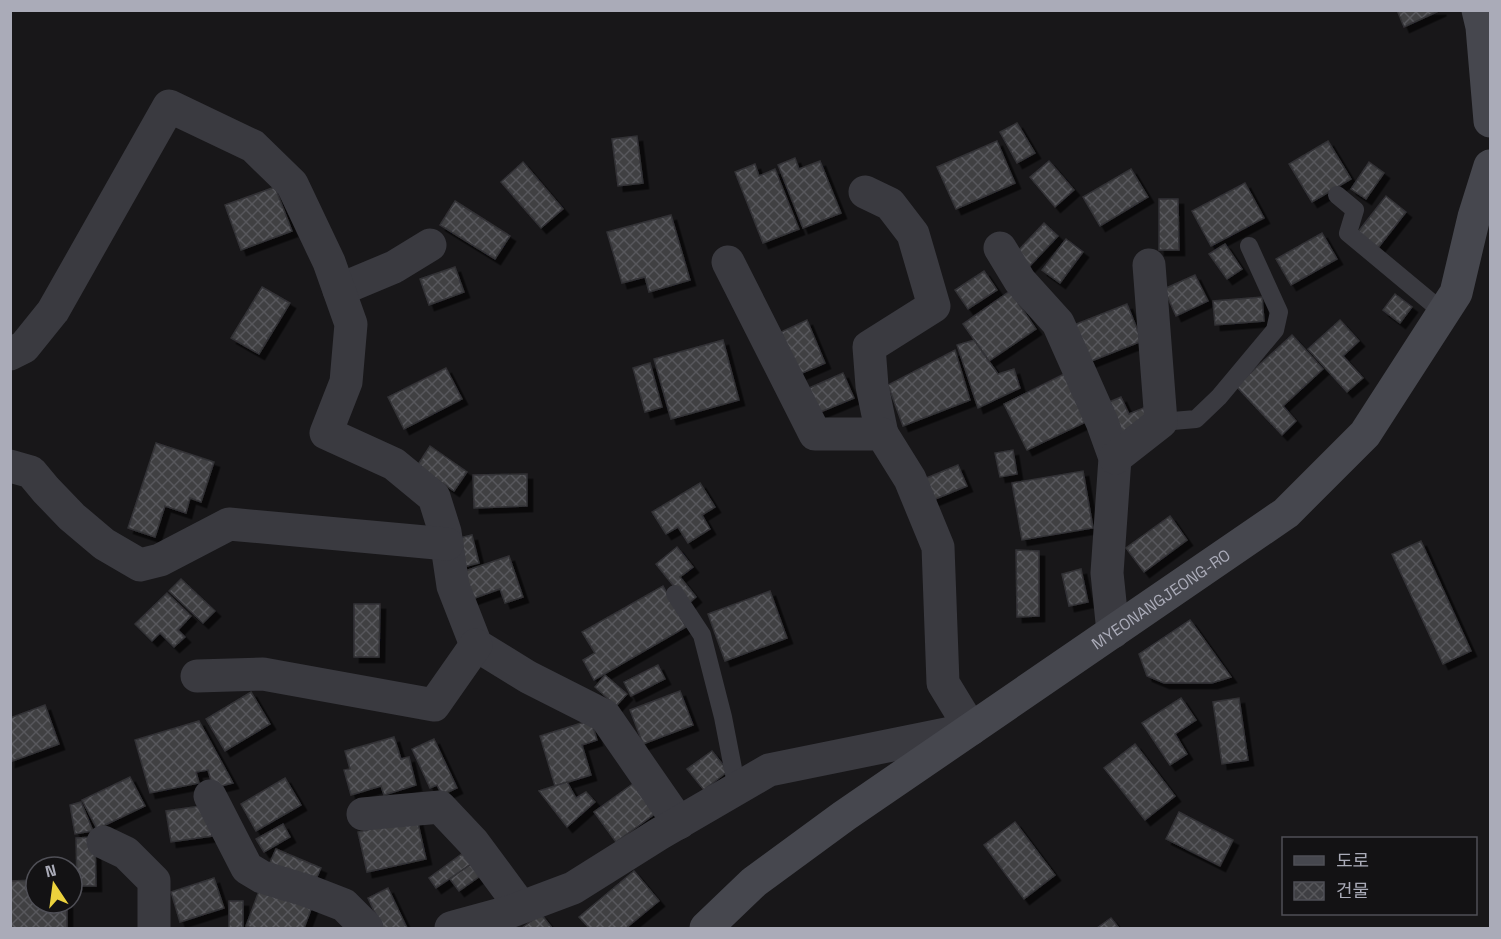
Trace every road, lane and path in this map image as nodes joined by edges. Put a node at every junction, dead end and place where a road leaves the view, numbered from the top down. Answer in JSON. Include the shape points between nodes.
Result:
{"nodes":[{"id":1,"x":1478,"y":10,"type":"edge"},
{"id":2,"x":1491,"y":121,"type":"edge"},
{"id":3,"x":1491,"y":166,"type":"edge"},
{"id":4,"x":865,"y":192,"type":"dead end"},
{"id":5,"x":1337,"y":195,"type":"dead end"},
{"id":6,"x":430,"y":245,"type":"dead end"},
{"id":7,"x":1249,"y":246,"type":"dead end"},
{"id":8,"x":1000,"y":248,"type":"dead end"},
{"id":9,"x":728,"y":262,"type":"dead end"},
{"id":10,"x":1149,"y":265,"type":"dead end"},
{"id":11,"x":339,"y":290,"type":"junction"},
{"id":12,"x":1444,"y":313,"type":"junction"},
{"id":13,"x":10,"y":354,"type":"edge"},
{"id":14,"x":1161,"y":422,"type":"junction"},
{"id":15,"x":882,"y":435,"type":"junction"},
{"id":16,"x":1115,"y":458,"type":"junction"},
{"id":17,"x":10,"y":466,"type":"edge"},
{"id":18,"x":447,"y":544,"type":"junction"},
{"id":19,"x":675,"y":594,"type":"dead end"},
{"id":20,"x":1113,"y":632,"type":"junction"},
{"id":21,"x":476,"y":645,"type":"junction"},
{"id":22,"x":197,"y":676,"type":"dead end"},
{"id":23,"x":971,"y":729,"type":"junction"},
{"id":24,"x":737,"y":789,"type":"junction"},
{"id":25,"x":210,"y":796,"type":"dead end"},
{"id":26,"x":363,"y":814,"type":"dead end"},
{"id":27,"x":679,"y":823,"type":"junction"},
{"id":28,"x":103,"y":842,"type":"dead end"},
{"id":29,"x":521,"y":907,"type":"junction"},
{"id":30,"x":154,"y":928,"type":"edge"},
{"id":31,"x":367,"y":928,"type":"edge"},
{"id":32,"x":451,"y":928,"type":"edge"},
{"id":33,"x":706,"y":928,"type":"edge"}],
"edges":[{"from":1,"to":2,"type":"main road"},
{"from":3,"to":12,"type":"main road","name":"MYEONANGJEONG-RO","via":[[1456,293]]},
{"from":4,"to":15,"type":"street","via":[[890,204],[913,234],[934,306],[869,347]]},
{"from":5,"to":12,"type":"lane","via":[[1355,210],[1348,233]]},
{"from":6,"to":11,"type":"street","via":[[394,267]]},
{"from":7,"to":14,"type":"lane","via":[[1280,312],[1275,330],[1219,397],[1196,418]]},
{"from":8,"to":16,"type":"street","via":[[1020,281],[1058,323]]},
{"from":9,"to":15,"type":"street","via":[[815,434]]},
{"from":10,"to":14,"type":"street"},
{"from":11,"to":13,"type":"street","via":[[292,184],[253,146],[169,106],[53,311],[24,347]]},
{"from":11,"to":18,"type":"street","via":[[351,324],[346,382],[326,433],[394,464],[434,496]]},
{"from":12,"to":20,"type":"main road","name":"MYEONANGJEONG-RO","via":[[1365,434],[1286,513]]},
{"from":14,"to":16,"type":"street"},
{"from":15,"to":23,"type":"street","via":[[910,479],[938,547],[943,683]]},
{"from":16,"to":20,"type":"street","via":[[1107,573]]},
{"from":17,"to":18,"type":"street","via":[[32,472],[72,517],[104,544],[140,565],[160,561],[230,524]]},
{"from":18,"to":21,"type":"street","via":[[453,586]]},
{"from":19,"to":24,"type":"lane","via":[[702,635]]},
{"from":20,"to":23,"type":"main road","name":"MYEONANGJEONG-RO"},
{"from":21,"to":22,"type":"street","via":[[434,705],[262,674]]},
{"from":21,"to":27,"type":"street","via":[[605,716]]},
{"from":23,"to":24,"type":"street","via":[[768,770]]},
{"from":23,"to":33,"type":"main road","name":"MYEONANGJEONG-RO","via":[[754,882]]},
{"from":24,"to":27,"type":"street"},
{"from":25,"to":31,"type":"street","via":[[247,868],[262,877],[344,905]]},
{"from":26,"to":29,"type":"street","via":[[440,807],[473,842]]},
{"from":27,"to":29,"type":"street","via":[[573,888]]},
{"from":28,"to":30,"type":"street","via":[[126,853],[154,881]]},
{"from":29,"to":32,"type":"street"}]}
